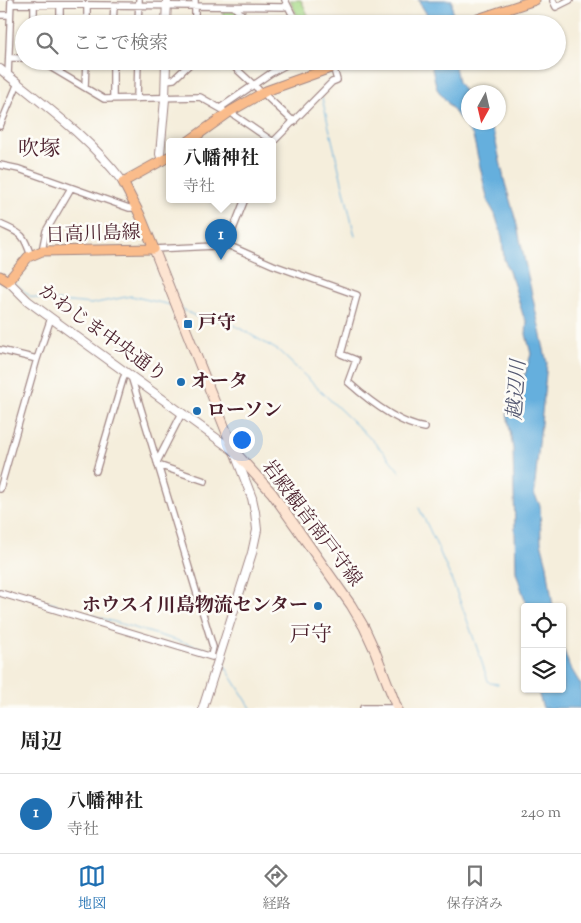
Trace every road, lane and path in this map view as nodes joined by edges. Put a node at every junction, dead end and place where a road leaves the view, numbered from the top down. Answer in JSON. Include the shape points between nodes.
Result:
{"nodes":[{"id":1,"x":534,"y":0,"type":"edge"},
{"id":2,"x":570,"y":0,"type":"edge"},
{"id":3,"x":553,"y":1,"type":"edge"},
{"id":4,"x":11,"y":2,"type":"edge"},
{"id":5,"x":138,"y":3,"type":"edge"},
{"id":6,"x":167,"y":3,"type":"edge"},
{"id":7,"x":195,"y":3,"type":"edge"},
{"id":8,"x":287,"y":3,"type":"edge"},
{"id":9,"x":34,"y":4,"type":"junction"},
{"id":10,"x":516,"y":4,"type":"edge"},
{"id":11,"x":60,"y":5,"type":"junction"},
{"id":12,"x":87,"y":5,"type":"junction"},
{"id":13,"x":114,"y":6,"type":"junction"},
{"id":14,"x":234,"y":7,"type":"junction"},
{"id":15,"x":0,"y":15,"type":"edge"},
{"id":16,"x":10,"y":15,"type":"junction"},
{"id":17,"x":34,"y":15,"type":"edge"},
{"id":18,"x":60,"y":15,"type":"edge"},
{"id":19,"x":87,"y":15,"type":"edge"},
{"id":20,"x":114,"y":15,"type":"edge"},
{"id":21,"x":242,"y":15,"type":"edge"},
{"id":22,"x":293,"y":15,"type":"edge"},
{"id":23,"x":487,"y":15,"type":"edge"},
{"id":24,"x":10,"y":58,"type":"junction"},
{"id":25,"x":15,"y":58,"type":"edge"},
{"id":26,"x":0,"y":69,"type":"edge"},
{"id":27,"x":56,"y":70,"type":"edge"},
{"id":28,"x":86,"y":70,"type":"edge"},
{"id":29,"x":113,"y":70,"type":"edge"},
{"id":30,"x":138,"y":70,"type":"edge"},
{"id":31,"x":166,"y":70,"type":"edge"},
{"id":32,"x":184,"y":70,"type":"edge"},
{"id":33,"x":238,"y":70,"type":"edge"},
{"id":34,"x":276,"y":70,"type":"edge"},
{"id":35,"x":325,"y":70,"type":"edge"},
{"id":36,"x":60,"y":72,"type":"joint"},
{"id":37,"x":335,"y":73,"type":"dead end"},
{"id":38,"x":8,"y":76,"type":"junction"},
{"id":39,"x":166,"y":80,"type":"junction"},
{"id":40,"x":18,"y":83,"type":"junction"},
{"id":41,"x":252,"y":84,"type":"junction"},
{"id":42,"x":85,"y":87,"type":"junction"},
{"id":43,"x":258,"y":89,"type":"dead end"},
{"id":44,"x":267,"y":98,"type":"dead end"},
{"id":45,"x":113,"y":99,"type":"junction"},
{"id":46,"x":138,"y":99,"type":"junction"},
{"id":47,"x":166,"y":99,"type":"junction"},
{"id":48,"x":227,"y":112,"type":"junction"},
{"id":49,"x":294,"y":122,"type":"junction"},
{"id":50,"x":0,"y":126,"type":"edge"},
{"id":51,"x":193,"y":138,"type":"edge"},
{"id":52,"x":266,"y":138,"type":"edge"},
{"id":53,"x":276,"y":138,"type":"edge"},
{"id":54,"x":166,"y":159,"type":"edge"},
{"id":55,"x":0,"y":165,"type":"edge"},
{"id":56,"x":123,"y":182,"type":"junction"},
{"id":57,"x":71,"y":188,"type":"junction"},
{"id":58,"x":243,"y":203,"type":"edge"},
{"id":59,"x":137,"y":208,"type":"junction"},
{"id":60,"x":0,"y":224,"type":"edge"},
{"id":61,"x":223,"y":243,"type":"junction"},
{"id":62,"x":154,"y":249,"type":"junction"},
{"id":63,"x":42,"y":251,"type":"junction"},
{"id":64,"x":32,"y":256,"type":"junction"},
{"id":65,"x":0,"y":276,"type":"edge"},
{"id":66,"x":8,"y":281,"type":"junction"},
{"id":67,"x":51,"y":318,"type":"junction"},
{"id":68,"x":0,"y":350,"type":"edge"},
{"id":69,"x":37,"y":359,"type":"junction"},
{"id":70,"x":128,"y":374,"type":"junction"},
{"id":71,"x":182,"y":413,"type":"junction"},
{"id":72,"x":425,"y":428,"type":"dead end"},
{"id":73,"x":234,"y":451,"type":"junction"},
{"id":74,"x":158,"y":464,"type":"junction"},
{"id":75,"x":96,"y":472,"type":"dead end"},
{"id":76,"x":205,"y":481,"type":"dead end"},
{"id":77,"x":0,"y":489,"type":"edge"},
{"id":78,"x":0,"y":593,"type":"edge"},
{"id":79,"x":215,"y":657,"type":"junction"},
{"id":80,"x":203,"y":708,"type":"edge"},
{"id":81,"x":363,"y":708,"type":"edge"},
{"id":82,"x":397,"y":708,"type":"edge"}],
"edges":[{"from":1,"to":10,"type":"main road"},
{"from":2,"to":3,"type":"street","via":[[556,8]]},
{"from":4,"to":9,"type":"street"},
{"from":4,"to":16,"type":"street"},
{"from":5,"to":6,"type":"street"},
{"from":5,"to":13,"type":"street"},
{"from":6,"to":7,"type":"street"},
{"from":7,"to":14,"type":"street"},
{"from":8,"to":14,"type":"street","via":[[283,7]]},
{"from":8,"to":22,"type":"street"},
{"from":9,"to":11,"type":"street"},
{"from":9,"to":17,"type":"street"},
{"from":10,"to":23,"type":"main road"},
{"from":11,"to":12,"type":"street"},
{"from":11,"to":18,"type":"street"},
{"from":12,"to":13,"type":"street"},
{"from":12,"to":19,"type":"street"},
{"from":13,"to":20,"type":"street"},
{"from":14,"to":21,"type":"street"},
{"from":15,"to":16,"type":"street"},
{"from":16,"to":24,"type":"street"},
{"from":24,"to":25,"type":"street"},
{"from":24,"to":38,"type":"street"},
{"from":26,"to":38,"type":"street"},
{"from":27,"to":36,"type":"street"},
{"from":28,"to":42,"type":"street"},
{"from":29,"to":45,"type":"street"},
{"from":30,"to":46,"type":"street"},
{"from":31,"to":39,"type":"street"},
{"from":32,"to":39,"type":"street","via":[[174,79]]},
{"from":33,"to":41,"type":"street"},
{"from":34,"to":41,"type":"street"},
{"from":35,"to":48,"type":"main road","via":[[266,91]]},
{"from":36,"to":42,"type":"street"},
{"from":37,"to":49,"type":"street","via":[[337,80]]},
{"from":38,"to":40,"type":"street"},
{"from":39,"to":47,"type":"street"},
{"from":40,"to":50,"type":"street"},
{"from":40,"to":56,"type":"street","via":[[98,152]]},
{"from":41,"to":43,"type":"street"},
{"from":41,"to":48,"type":"street"},
{"from":42,"to":45,"type":"street","via":[[104,99]]},
{"from":44,"to":49,"type":"street"},
{"from":45,"to":46,"type":"street"},
{"from":46,"to":47,"type":"street"},
{"from":47,"to":48,"type":"street","via":[[200,97]]},
{"from":47,"to":54,"type":"street","via":[[160,147]]},
{"from":48,"to":51,"type":"main road"},
{"from":48,"to":52,"type":"street"},
{"from":49,"to":53,"type":"street"},
{"from":54,"to":56,"type":"main road"},
{"from":55,"to":57,"type":"street"},
{"from":56,"to":59,"type":"main road","name":"日高川島線"},
{"from":57,"to":59,"type":"street"},
{"from":57,"to":63,"type":"street","via":[[46,231]]},
{"from":58,"to":61,"type":"street","via":[[230,237]]},
{"from":59,"to":62,"type":"main road","name":"日高川島線"},
{"from":60,"to":64,"type":"street","via":[[22,235]]},
{"from":61,"to":62,"type":"street"},
{"from":61,"to":72,"type":"street","via":[[272,265],[357,295],[341,354],[356,360],[348,382],[382,408]]},
{"from":62,"to":63,"type":"main road","name":"日高川島線"},
{"from":62,"to":73,"type":"main road","name":"岩殿観音南戸守線"},
{"from":63,"to":64,"type":"main road","name":"日高川島線"},
{"from":64,"to":66,"type":"main road","name":"日高川島線"},
{"from":65,"to":66,"type":"main road","name":"かわじま中央通り"},
{"from":66,"to":67,"type":"street","name":"かわじま中央通り"},
{"from":67,"to":69,"type":"street"},
{"from":67,"to":70,"type":"street","name":"かわじま中央通り"},
{"from":68,"to":69,"type":"street"},
{"from":69,"to":77,"type":"street"},
{"from":70,"to":71,"type":"street","name":"かわじま中央通り"},
{"from":70,"to":74,"type":"street"},
{"from":70,"to":75,"type":"street","via":[[123,379]]},
{"from":71,"to":73,"type":"street","name":"かわじま中央通り"},
{"from":71,"to":74,"type":"street"},
{"from":73,"to":79,"type":"street","via":[[252,498],[256,530],[252,552]]},
{"from":73,"to":82,"type":"main road","name":"岩殿観音南戸守線","via":[[272,493],[351,605],[375,651]]},
{"from":74,"to":76,"type":"street"},
{"from":74,"to":79,"type":"street"},
{"from":78,"to":79,"type":"street"},
{"from":79,"to":80,"type":"street"},
{"from":81,"to":82,"type":"street"}]}
